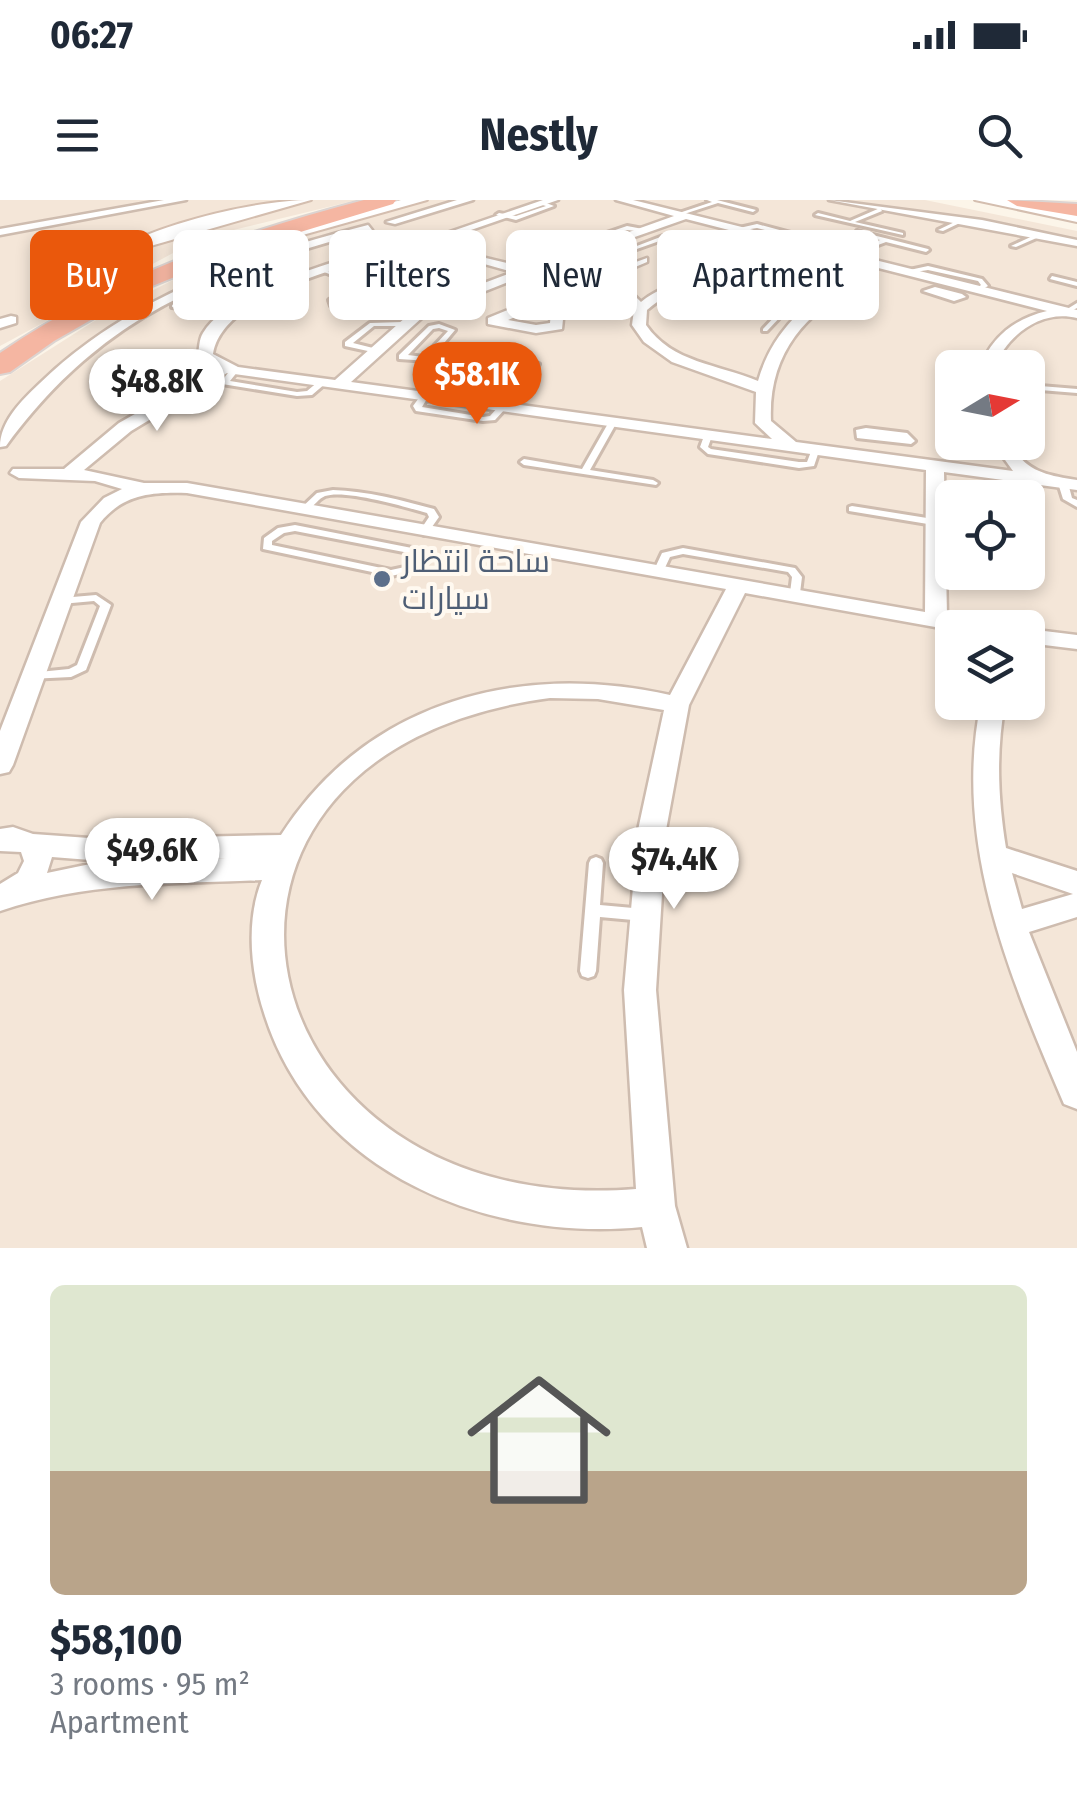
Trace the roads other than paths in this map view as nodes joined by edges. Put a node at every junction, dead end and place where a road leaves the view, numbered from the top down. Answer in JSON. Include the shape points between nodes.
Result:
{"nodes":[{"id":1,"x":149,"y":200,"type":"edge"},
{"id":2,"x":182,"y":200,"type":"edge"},
{"id":3,"x":303,"y":200,"type":"edge"},
{"id":4,"x":334,"y":200,"type":"edge"},
{"id":5,"x":419,"y":200,"type":"edge"},
{"id":6,"x":468,"y":200,"type":"edge"},
{"id":7,"x":834,"y":200,"type":"edge"},
{"id":8,"x":983,"y":200,"type":"edge"},
{"id":9,"x":1017,"y":200,"type":"edge"},
{"id":10,"x":1067,"y":200,"type":"edge"},
{"id":11,"x":631,"y":201,"type":"edge"},
{"id":12,"x":713,"y":201,"type":"edge"},
{"id":13,"x":547,"y":202,"type":"edge"},
{"id":14,"x":1077,"y":202,"type":"edge"},
{"id":15,"x":753,"y":210,"type":"dead end"},
{"id":16,"x":880,"y":210,"type":"junction"},
{"id":17,"x":818,"y":214,"type":"dead end"},
{"id":18,"x":1077,"y":214,"type":"edge"},
{"id":19,"x":682,"y":215,"type":"junction"},
{"id":20,"x":67,"y":218,"type":"junction"},
{"id":21,"x":389,"y":219,"type":"edge"},
{"id":22,"x":963,"y":220,"type":"junction"},
{"id":23,"x":850,"y":222,"type":"junction"},
{"id":24,"x":6,"y":224,"type":"edge"},
{"id":25,"x":930,"y":227,"type":"dead end"},
{"id":26,"x":738,"y":229,"type":"junction"},
{"id":27,"x":412,"y":230,"type":"edge"},
{"id":28,"x":463,"y":230,"type":"edge"},
{"id":29,"x":742,"y":230,"type":"edge"},
{"id":30,"x":771,"y":230,"type":"edge"},
{"id":31,"x":941,"y":230,"type":"junction"},
{"id":32,"x":950,"y":232,"type":"dead end"},
{"id":33,"x":637,"y":233,"type":"edge"},
{"id":34,"x":901,"y":234,"type":"dead end"},
{"id":35,"x":1039,"y":235,"type":"junction"},
{"id":36,"x":637,"y":237,"type":"edge"},
{"id":37,"x":646,"y":237,"type":"junction"},
{"id":38,"x":657,"y":238,"type":"edge"},
{"id":39,"x":879,"y":238,"type":"edge"},
{"id":40,"x":885,"y":240,"type":"junction"},
{"id":41,"x":879,"y":243,"type":"edge"},
{"id":42,"x":1000,"y":243,"type":"dead end"},
{"id":43,"x":1077,"y":243,"type":"edge"},
{"id":44,"x":153,"y":244,"type":"edge"},
{"id":45,"x":637,"y":245,"type":"edge"},
{"id":46,"x":728,"y":246,"type":"joint"},
{"id":47,"x":1014,"y":246,"type":"junction"},
{"id":48,"x":1026,"y":249,"type":"dead end"},
{"id":49,"x":926,"y":250,"type":"dead end"},
{"id":50,"x":153,"y":255,"type":"edge"},
{"id":51,"x":644,"y":260,"type":"dead end"},
{"id":52,"x":637,"y":263,"type":"edge"},
{"id":53,"x":329,"y":267,"type":"edge"},
{"id":54,"x":879,"y":268,"type":"edge"},
{"id":55,"x":321,"y":269,"type":"junction"},
{"id":56,"x":905,"y":270,"type":"junction"},
{"id":57,"x":160,"y":272,"type":"junction"},
{"id":58,"x":329,"y":272,"type":"edge"},
{"id":59,"x":309,"y":274,"type":"edge"},
{"id":60,"x":506,"y":278,"type":"edge"},
{"id":61,"x":1052,"y":278,"type":"dead end"},
{"id":62,"x":360,"y":284,"type":"joint"},
{"id":63,"x":958,"y":284,"type":"junction"},
{"id":64,"x":1077,"y":284,"type":"edge"},
{"id":65,"x":575,"y":287,"type":"joint"},
{"id":66,"x":979,"y":289,"type":"junction"},
{"id":67,"x":945,"y":291,"type":"dead end"},
{"id":68,"x":657,"y":296,"type":"edge"},
{"id":69,"x":637,"y":305,"type":"edge"},
{"id":70,"x":641,"y":309,"type":"junction"},
{"id":71,"x":1031,"y":309,"type":"junction"},
{"id":72,"x":30,"y":310,"type":"edge"},
{"id":73,"x":1074,"y":310,"type":"edge"},
{"id":74,"x":227,"y":320,"type":"edge"},
{"id":75,"x":801,"y":320,"type":"edge"},
{"id":76,"x":4,"y":324,"type":"edge"},
{"id":77,"x":402,"y":324,"type":"junction"},
{"id":78,"x":795,"y":325,"type":"junction"},
{"id":79,"x":765,"y":330,"type":"dead end"},
{"id":80,"x":388,"y":337,"type":"junction"},
{"id":81,"x":417,"y":341,"type":"junction"},
{"id":82,"x":996,"y":350,"type":"edge"},
{"id":83,"x":374,"y":351,"type":"junction"},
{"id":84,"x":0,"y":366,"type":"edge"},
{"id":85,"x":768,"y":368,"type":"junction"},
{"id":86,"x":230,"y":369,"type":"junction"},
{"id":87,"x":728,"y":374,"type":"junction"},
{"id":88,"x":331,"y":384,"type":"junction"},
{"id":89,"x":1045,"y":388,"type":"edge"},
{"id":90,"x":499,"y":389,"type":"junction"},
{"id":91,"x":762,"y":389,"type":"junction"},
{"id":92,"x":1077,"y":391,"type":"edge"},
{"id":93,"x":494,"y":406,"type":"junction"},
{"id":94,"x":613,"y":422,"type":"junction"},
{"id":95,"x":764,"y":423,"type":"junction"},
{"id":96,"x":708,"y":436,"type":"junction"},
{"id":97,"x":728,"y":438,"type":"junction"},
{"id":98,"x":884,"y":441,"type":"junction"},
{"id":99,"x":0,"y":442,"type":"edge"},
{"id":100,"x":792,"y":447,"type":"junction"},
{"id":101,"x":815,"y":450,"type":"junction"},
{"id":102,"x":883,"y":460,"type":"junction"},
{"id":103,"x":987,"y":460,"type":"edge"},
{"id":104,"x":1015,"y":460,"type":"edge"},
{"id":105,"x":524,"y":462,"type":"dead end"},
{"id":106,"x":934,"y":466,"type":"junction"},
{"id":107,"x":975,"y":471,"type":"junction"},
{"id":108,"x":18,"y":472,"type":"dead end"},
{"id":109,"x":585,"y":472,"type":"junction"},
{"id":110,"x":69,"y":474,"type":"junction"},
{"id":111,"x":1034,"y":479,"type":"junction"},
{"id":112,"x":936,"y":480,"type":"edge"},
{"id":113,"x":653,"y":483,"type":"dead end"},
{"id":114,"x":1070,"y":484,"type":"edge"},
{"id":115,"x":140,"y":488,"type":"junction"},
{"id":116,"x":1077,"y":504,"type":"edge"},
{"id":117,"x":852,"y":508,"type":"dead end"},
{"id":118,"x":304,"y":510,"type":"junction"},
{"id":119,"x":362,"y":521,"type":"junction"},
{"id":120,"x":935,"y":522,"type":"edge"},
{"id":121,"x":424,"y":532,"type":"junction"},
{"id":122,"x":346,"y":538,"type":"junction"},
{"id":123,"x":659,"y":570,"type":"junction"},
{"id":124,"x":739,"y":584,"type":"junction"},
{"id":125,"x":794,"y":593,"type":"junction"},
{"id":126,"x":60,"y":602,"type":"junction"},
{"id":127,"x":935,"y":617,"type":"edge"},
{"id":128,"x":1045,"y":642,"type":"edge"},
{"id":129,"x":1077,"y":642,"type":"edge"},
{"id":130,"x":33,"y":676,"type":"junction"},
{"id":131,"x":677,"y":705,"type":"junction"},
{"id":132,"x":990,"y":720,"type":"edge"},
{"id":133,"x":0,"y":765,"type":"edge"},
{"id":134,"x":0,"y":840,"type":"edge"},
{"id":135,"x":32,"y":845,"type":"junction"},
{"id":136,"x":994,"y":856,"type":"junction"},
{"id":137,"x":285,"y":857,"type":"junction"},
{"id":138,"x":596,"y":863,"type":"dead end"},
{"id":139,"x":1077,"y":883,"type":"edge"},
{"id":140,"x":8,"y":895,"type":"edge"},
{"id":141,"x":1077,"y":905,"type":"edge"},
{"id":142,"x":592,"y":910,"type":"junction"},
{"id":143,"x":644,"y":914,"type":"junction"},
{"id":144,"x":1013,"y":924,"type":"junction"},
{"id":145,"x":588,"y":971,"type":"dead end"},
{"id":146,"x":1077,"y":1092,"type":"edge"},
{"id":147,"x":656,"y":1206,"type":"junction"},
{"id":148,"x":666,"y":1248,"type":"edge"}],
"edges":[{"from":1,"to":20,"type":"street"},
{"from":2,"to":20,"type":"street"},
{"from":3,"to":44,"type":"main road"},
{"from":4,"to":50,"type":"highway"},
{"from":5,"to":57,"type":"main road"},
{"from":6,"to":21,"type":"street"},
{"from":7,"to":16,"type":"street"},
{"from":8,"to":18,"type":"main road"},
{"from":9,"to":18,"type":"highway"},
{"from":10,"to":14,"type":"highway"},
{"from":11,"to":19,"type":"street"},
{"from":12,"to":15,"type":"lane"},
{"from":12,"to":19,"type":"lane"},
{"from":13,"to":28,"type":"street"},
{"from":16,"to":22,"type":"street"},
{"from":16,"to":23,"type":"lane"},
{"from":17,"to":23,"type":"lane"},
{"from":19,"to":26,"type":"street"},
{"from":19,"to":37,"type":"street"},
{"from":20,"to":24,"type":"street"},
{"from":20,"to":24,"type":"street"},
{"from":21,"to":27,"type":"street"},
{"from":21,"to":57,"type":"highway","via":[[247,238]]},
{"from":21,"to":99,"type":"street","via":[[238,267],[142,309],[69,363]]},
{"from":22,"to":31,"type":"lane"},
{"from":22,"to":35,"type":"street"},
{"from":23,"to":34,"type":"lane"},
{"from":25,"to":31,"type":"lane"},
{"from":26,"to":29,"type":"street"},
{"from":26,"to":30,"type":"lane"},
{"from":31,"to":32,"type":"lane"},
{"from":33,"to":37,"type":"lane"},
{"from":35,"to":43,"type":"street"},
{"from":35,"to":47,"type":"lane"},
{"from":36,"to":37,"type":"street"},
{"from":37,"to":38,"type":"lane"},
{"from":37,"to":45,"type":"lane"},
{"from":39,"to":40,"type":"lane"},
{"from":40,"to":41,"type":"lane"},
{"from":40,"to":49,"type":"lane"},
{"from":42,"to":47,"type":"lane"},
{"from":46,"to":46,"type":"lane","via":[[715,251],[735,258],[752,254]]},
{"from":47,"to":48,"type":"lane"},
{"from":51,"to":52,"type":"street"},
{"from":53,"to":55,"type":"street"},
{"from":54,"to":56,"type":"street"},
{"from":55,"to":58,"type":"lane"},
{"from":55,"to":59,"type":"street"},
{"from":56,"to":63,"type":"street"},
{"from":56,"to":66,"type":"lane","via":[[928,268],[980,280],[985,286]]},
{"from":57,"to":84,"type":"highway","via":[[74,314]]},
{"from":60,"to":77,"type":"street","via":[[447,298]]},
{"from":61,"to":64,"type":"lane"},
{"from":62,"to":62,"type":"lane","via":[[333,300],[331,304],[369,292]]},
{"from":63,"to":66,"type":"street"},
{"from":63,"to":67,"type":"lane"},
{"from":65,"to":65,"type":"street","via":[[557,326],[494,321]]},
{"from":66,"to":71,"type":"street"},
{"from":68,"to":70,"type":"street"},
{"from":69,"to":70,"type":"street"},
{"from":70,"to":87,"type":"street","via":[[639,326],[655,345]]},
{"from":71,"to":73,"type":"street"},
{"from":71,"to":82,"type":"street"},
{"from":72,"to":76,"type":"highway"},
{"from":74,"to":86,"type":"street","via":[[202,348]]},
{"from":75,"to":78,"type":"street"},
{"from":77,"to":80,"type":"street"},
{"from":77,"to":83,"type":"lane","via":[[372,324],[348,344]]},
{"from":78,"to":79,"type":"lane","via":[[777,317]]},
{"from":78,"to":85,"type":"street"},
{"from":80,"to":81,"type":"lane"},
{"from":80,"to":83,"type":"street"},
{"from":81,"to":81,"type":"lane","via":[[404,358],[426,358],[453,329],[433,326]]},
{"from":83,"to":88,"type":"street"},
{"from":85,"to":87,"type":"street"},
{"from":85,"to":91,"type":"street"},
{"from":86,"to":88,"type":"street"},
{"from":86,"to":110,"type":"street","via":[[126,427]]},
{"from":87,"to":91,"type":"street"},
{"from":88,"to":93,"type":"street"},
{"from":89,"to":92,"type":"lane"},
{"from":90,"to":90,"type":"lane","via":[[523,386],[535,364],[500,361],[485,381]]},
{"from":90,"to":93,"type":"lane"},
{"from":91,"to":95,"type":"street"},
{"from":93,"to":94,"type":"street"},
{"from":94,"to":96,"type":"street"},
{"from":94,"to":109,"type":"lane"},
{"from":95,"to":97,"type":"street"},
{"from":95,"to":100,"type":"street"},
{"from":96,"to":97,"type":"street"},
{"from":96,"to":101,"type":"lane","via":[[708,451],[799,465],[813,462]]},
{"from":97,"to":100,"type":"street"},
{"from":98,"to":98,"type":"lane","via":[[859,432],[911,441]]},
{"from":98,"to":102,"type":"lane"},
{"from":100,"to":101,"type":"street"},
{"from":101,"to":102,"type":"street"},
{"from":102,"to":106,"type":"street"},
{"from":103,"to":107,"type":"street"},
{"from":104,"to":111,"type":"street"},
{"from":105,"to":109,"type":"lane"},
{"from":106,"to":107,"type":"street"},
{"from":106,"to":112,"type":"street"},
{"from":107,"to":111,"type":"street"},
{"from":108,"to":110,"type":"street"},
{"from":109,"to":113,"type":"lane"},
{"from":110,"to":115,"type":"street"},
{"from":111,"to":114,"type":"street"},
{"from":114,"to":116,"type":"lane","via":[[1068,499]]},
{"from":115,"to":118,"type":"street","via":[[186,488]]},
{"from":115,"to":126,"type":"street","via":[[100,508]]},
{"from":117,"to":120,"type":"lane"},
{"from":118,"to":119,"type":"street"},
{"from":118,"to":121,"type":"lane","via":[[329,494],[398,504],[431,511]]},
{"from":119,"to":121,"type":"street"},
{"from":119,"to":122,"type":"lane"},
{"from":121,"to":123,"type":"street"},
{"from":122,"to":122,"type":"lane","via":[[288,528],[266,544],[391,573],[410,570],[418,560],[413,550]]},
{"from":123,"to":124,"type":"street"},
{"from":123,"to":125,"type":"lane","via":[[666,555],[683,551],[790,570],[797,576]]},
{"from":124,"to":125,"type":"street"},
{"from":124,"to":131,"type":"street"},
{"from":125,"to":127,"type":"street"},
{"from":126,"to":130,"type":"street"},
{"from":126,"to":130,"type":"lane","via":[[96,598],[106,605],[82,668]]},
{"from":128,"to":129,"type":"street"},
{"from":130,"to":133,"type":"street"},
{"from":131,"to":137,"type":"street","via":[[632,694],[550,690],[436,714],[344,772],[314,806]]},
{"from":131,"to":143,"type":"street"},
{"from":132,"to":136,"type":"street","via":[[982,765]]},
{"from":134,"to":135,"type":"street"},
{"from":135,"to":137,"type":"street"},
{"from":135,"to":140,"type":"street","via":[[36,871]]},
{"from":136,"to":139,"type":"street"},
{"from":136,"to":144,"type":"street"},
{"from":137,"to":140,"type":"street","via":[[95,875]]},
{"from":137,"to":147,"type":"street","via":[[271,904],[270,981],[298,1057],[351,1123],[422,1172],[506,1202],[558,1211]]},
{"from":138,"to":142,"type":"lane"},
{"from":141,"to":144,"type":"street"},
{"from":142,"to":143,"type":"lane"},
{"from":142,"to":145,"type":"lane"},
{"from":143,"to":147,"type":"street","via":[[640,1008]]},
{"from":144,"to":146,"type":"street"},
{"from":147,"to":148,"type":"street"}]}
